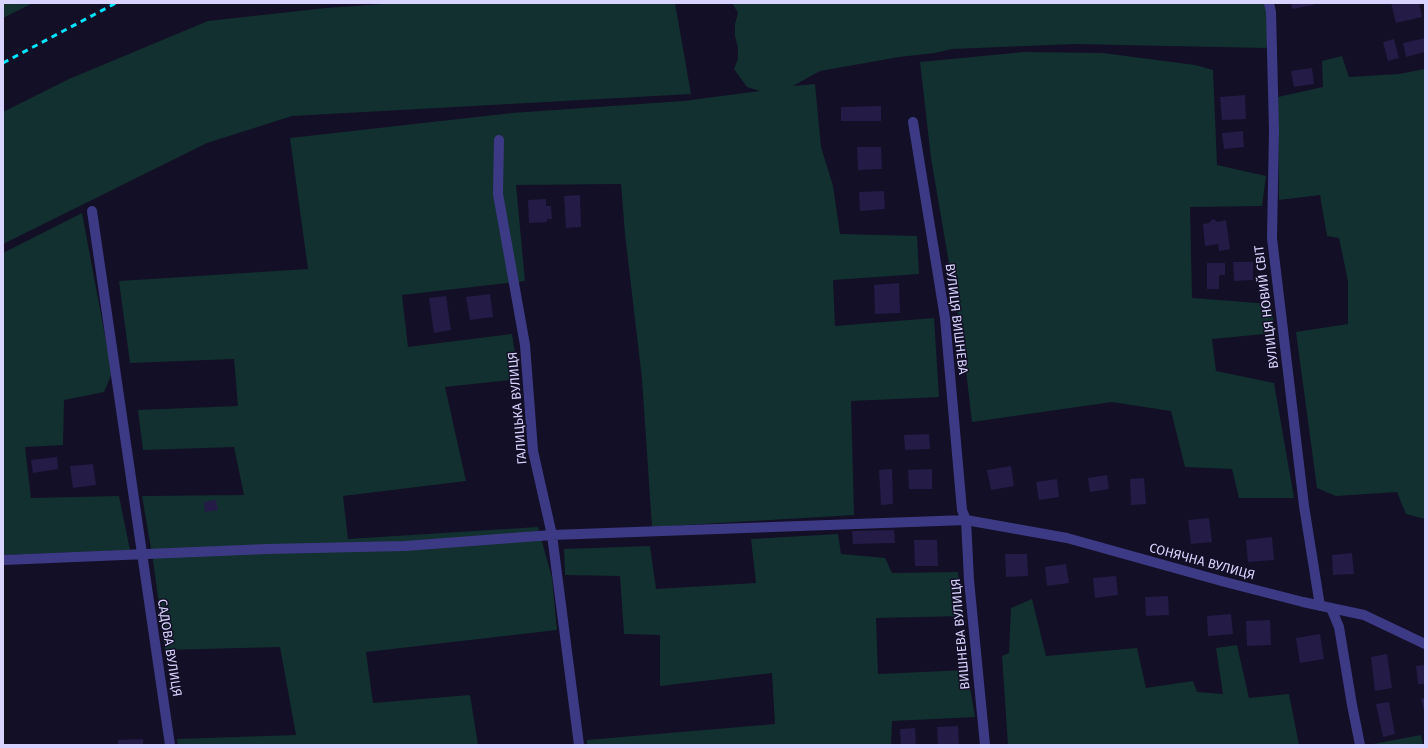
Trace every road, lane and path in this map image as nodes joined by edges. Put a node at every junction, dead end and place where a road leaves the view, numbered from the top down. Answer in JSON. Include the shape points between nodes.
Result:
{"nodes":[{"id":1,"x":1269,"y":3,"type":"edge"},
{"id":2,"x":913,"y":122,"type":"dead end"},
{"id":3,"x":499,"y":140,"type":"dead end"},
{"id":4,"x":92,"y":211,"type":"dead end"},
{"id":5,"x":966,"y":520,"type":"junction"},
{"id":6,"x":552,"y":535,"type":"junction"},
{"id":7,"x":142,"y":555,"type":"junction"},
{"id":8,"x":3,"y":560,"type":"edge"},
{"id":9,"x":1320,"y":606,"type":"junction"},
{"id":10,"x":1331,"y":608,"type":"junction"},
{"id":11,"x":1425,"y":644,"type":"edge"},
{"id":12,"x":170,"y":745,"type":"edge"},
{"id":13,"x":579,"y":745,"type":"edge"},
{"id":14,"x":985,"y":745,"type":"edge"},
{"id":15,"x":1360,"y":745,"type":"edge"}],
"edges":[{"from":1,"to":9,"type":"street","name":"ВУЛИЦЯ НОВИЙ СВІТ","via":[[1274,130],[1272,238],[1304,506]]},
{"from":2,"to":5,"type":"street","name":"ВУЛИЦЯ ВИШНЕВА","via":[[945,318],[962,510]]},
{"from":3,"to":6,"type":"street","name":"ГАЛИЦЬКА ВУЛИЦЯ","via":[[498,194],[525,345],[533,451]]},
{"from":4,"to":7,"type":"street","name":"САДОВА ВУЛИЦЯ"},
{"from":5,"to":6,"type":"street","name":"СОНЯЧНА ВУЛИЦЯ"},
{"from":5,"to":9,"type":"street","name":"СОНЯЧНА ВУЛИЦЯ","via":[[1067,538]]},
{"from":5,"to":14,"type":"street","name":"ВИШНЕВА ВУЛИЦЯ"},
{"from":6,"to":7,"type":"street","name":"СОНЯЧНА ВУЛИЦЯ","via":[[405,546]]},
{"from":6,"to":13,"type":"street","name":"ГАЛИЦЬКА ВУЛИЦЯ"},
{"from":7,"to":8,"type":"street","name":"СОНЯЧНА ВУЛИЦЯ"},
{"from":7,"to":12,"type":"street","name":"САДОВА ВУЛИЦЯ"},
{"from":9,"to":10,"type":"street","name":"СОНЯЧНА ВУЛИЦЯ"},
{"from":10,"to":11,"type":"street","name":"СОНЯЧНА ВУЛИЦЯ","via":[[1364,615]]},
{"from":10,"to":15,"type":"street","via":[[1339,627]]}]}
